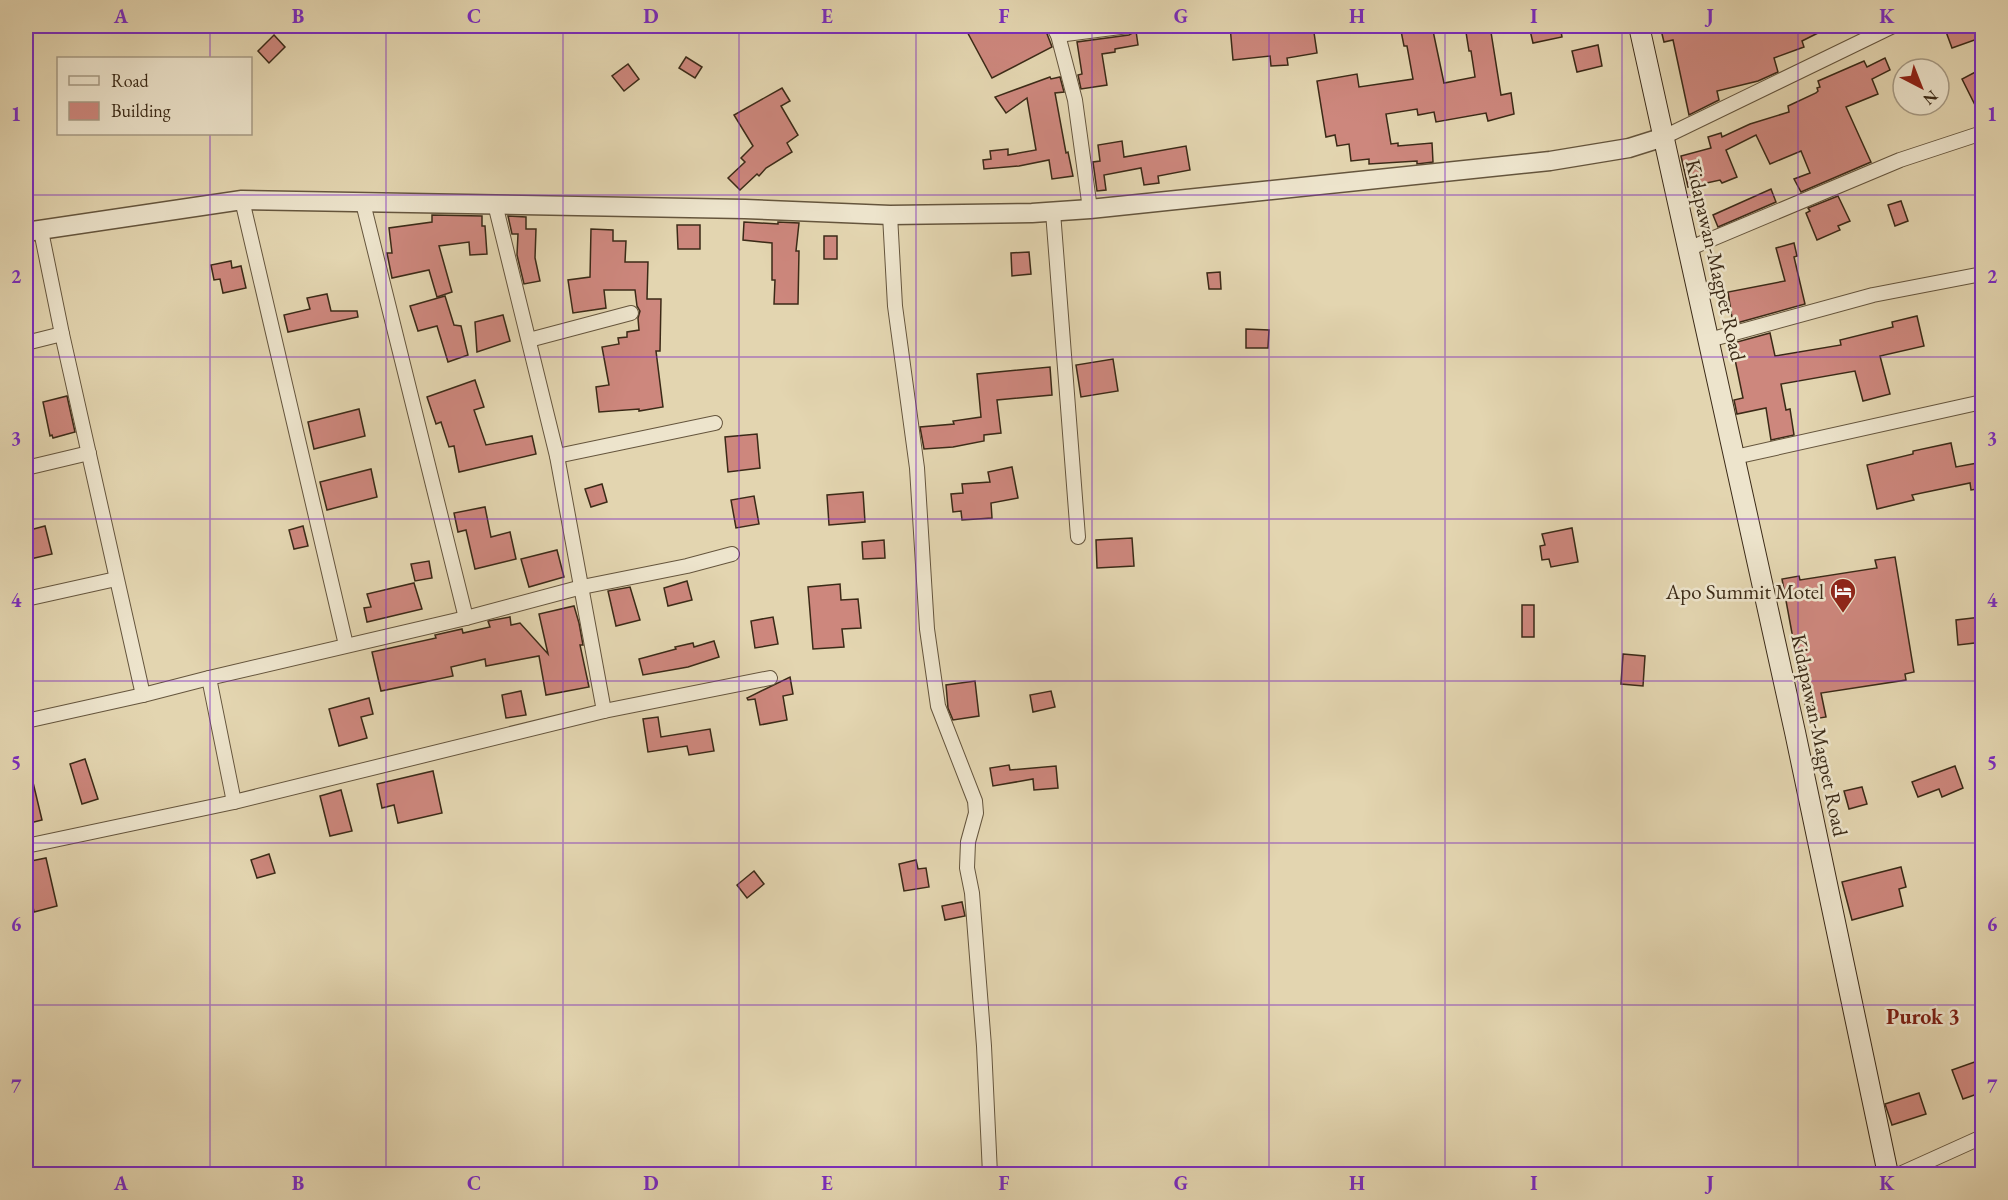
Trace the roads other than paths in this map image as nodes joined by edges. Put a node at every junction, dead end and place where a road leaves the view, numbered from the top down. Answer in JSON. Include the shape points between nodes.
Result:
{"nodes":[{"id":1,"x":1128,"y":26,"type":"edge"},
{"id":2,"x":1639,"y":26,"type":"edge"},
{"id":3,"x":1893,"y":26,"type":"edge"},
{"id":4,"x":1055,"y":30,"type":"edge"},
{"id":5,"x":1983,"y":133,"type":"edge"},
{"id":6,"x":1664,"y":137,"type":"junction"},
{"id":7,"x":242,"y":200,"type":"junction"},
{"id":8,"x":363,"y":203,"type":"junction"},
{"id":9,"x":495,"y":204,"type":"junction"},
{"id":10,"x":1090,"y":209,"type":"junction"},
{"id":11,"x":1053,"y":212,"type":"junction"},
{"id":12,"x":890,"y":215,"type":"junction"},
{"id":13,"x":33,"y":232,"type":"edge"},
{"id":14,"x":1688,"y":249,"type":"junction"},
{"id":15,"x":1983,"y":274,"type":"edge"},
{"id":16,"x":631,"y":313,"type":"dead end"},
{"id":17,"x":62,"y":334,"type":"junction"},
{"id":18,"x":529,"y":340,"type":"junction"},
{"id":19,"x":1710,"y":340,"type":"junction"},
{"id":20,"x":26,"y":343,"type":"edge"},
{"id":21,"x":1983,"y":402,"type":"edge"},
{"id":22,"x":715,"y":423,"type":"dead end"},
{"id":23,"x":89,"y":453,"type":"junction"},
{"id":24,"x":557,"y":456,"type":"junction"},
{"id":25,"x":1735,"y":457,"type":"junction"},
{"id":26,"x":26,"y":468,"type":"edge"},
{"id":27,"x":1078,"y":537,"type":"dead end"},
{"id":28,"x":732,"y":554,"type":"dead end"},
{"id":29,"x":116,"y":579,"type":"junction"},
{"id":30,"x":582,"y":587,"type":"junction"},
{"id":31,"x":26,"y":599,"type":"edge"},
{"id":32,"x":466,"y":618,"type":"junction"},
{"id":33,"x":346,"y":645,"type":"junction"},
{"id":34,"x":209,"y":678,"type":"junction"},
{"id":35,"x":770,"y":678,"type":"dead end"},
{"id":36,"x":143,"y":695,"type":"junction"},
{"id":37,"x":604,"y":711,"type":"junction"},
{"id":38,"x":26,"y":721,"type":"edge"},
{"id":39,"x":234,"y":802,"type":"junction"},
{"id":40,"x":26,"y":846,"type":"edge"},
{"id":41,"x":1983,"y":1137,"type":"edge"},
{"id":42,"x":990,"y":1174,"type":"edge"},
{"id":43,"x":1888,"y":1174,"type":"edge"},
{"id":44,"x":1900,"y":1174,"type":"edge"}],
"edges":[{"from":1,"to":4,"type":"street"},
{"from":2,"to":6,"type":"main road","name":"Kidapawan-Magpet Road"},
{"from":3,"to":6,"type":"street"},
{"from":4,"to":10,"type":"street","via":[[1075,100]]},
{"from":5,"to":14,"type":"street","via":[[1900,160]]},
{"from":6,"to":10,"type":"street","via":[[1629,148],[1550,161]]},
{"from":6,"to":14,"type":"main road","name":"Kidapawan-Magpet Road"},
{"from":7,"to":8,"type":"street"},
{"from":7,"to":13,"type":"street"},
{"from":7,"to":33,"type":"street"},
{"from":8,"to":9,"type":"street"},
{"from":8,"to":32,"type":"street"},
{"from":9,"to":12,"type":"street"},
{"from":9,"to":18,"type":"street"},
{"from":10,"to":11,"type":"street"},
{"from":11,"to":12,"type":"street"},
{"from":11,"to":27,"type":"street"},
{"from":12,"to":42,"type":"street","via":[[895,306],[917,468],[927,630],[938,706],[975,801],[967,868],[984,1046]]},
{"from":13,"to":17,"type":"street"},
{"from":14,"to":19,"type":"main road","name":"Kidapawan-Magpet Road"},
{"from":15,"to":19,"type":"street","via":[[1873,295]]},
{"from":16,"to":18,"type":"street"},
{"from":17,"to":20,"type":"street"},
{"from":17,"to":23,"type":"street"},
{"from":18,"to":24,"type":"street"},
{"from":19,"to":25,"type":"main road","name":"Kidapawan-Magpet Road"},
{"from":21,"to":25,"type":"street"},
{"from":22,"to":24,"type":"street"},
{"from":23,"to":26,"type":"street"},
{"from":23,"to":29,"type":"street"},
{"from":24,"to":30,"type":"street"},
{"from":25,"to":43,"type":"main road","name":"Kidapawan-Magpet Road"},
{"from":28,"to":30,"type":"street"},
{"from":29,"to":31,"type":"street"},
{"from":29,"to":36,"type":"street"},
{"from":30,"to":32,"type":"street"},
{"from":30,"to":37,"type":"street"},
{"from":32,"to":33,"type":"street"},
{"from":33,"to":34,"type":"street"},
{"from":34,"to":36,"type":"street"},
{"from":34,"to":39,"type":"street"},
{"from":35,"to":37,"type":"street"},
{"from":36,"to":38,"type":"street"},
{"from":37,"to":39,"type":"street"},
{"from":39,"to":40,"type":"street"},
{"from":41,"to":44,"type":"street"}]}
